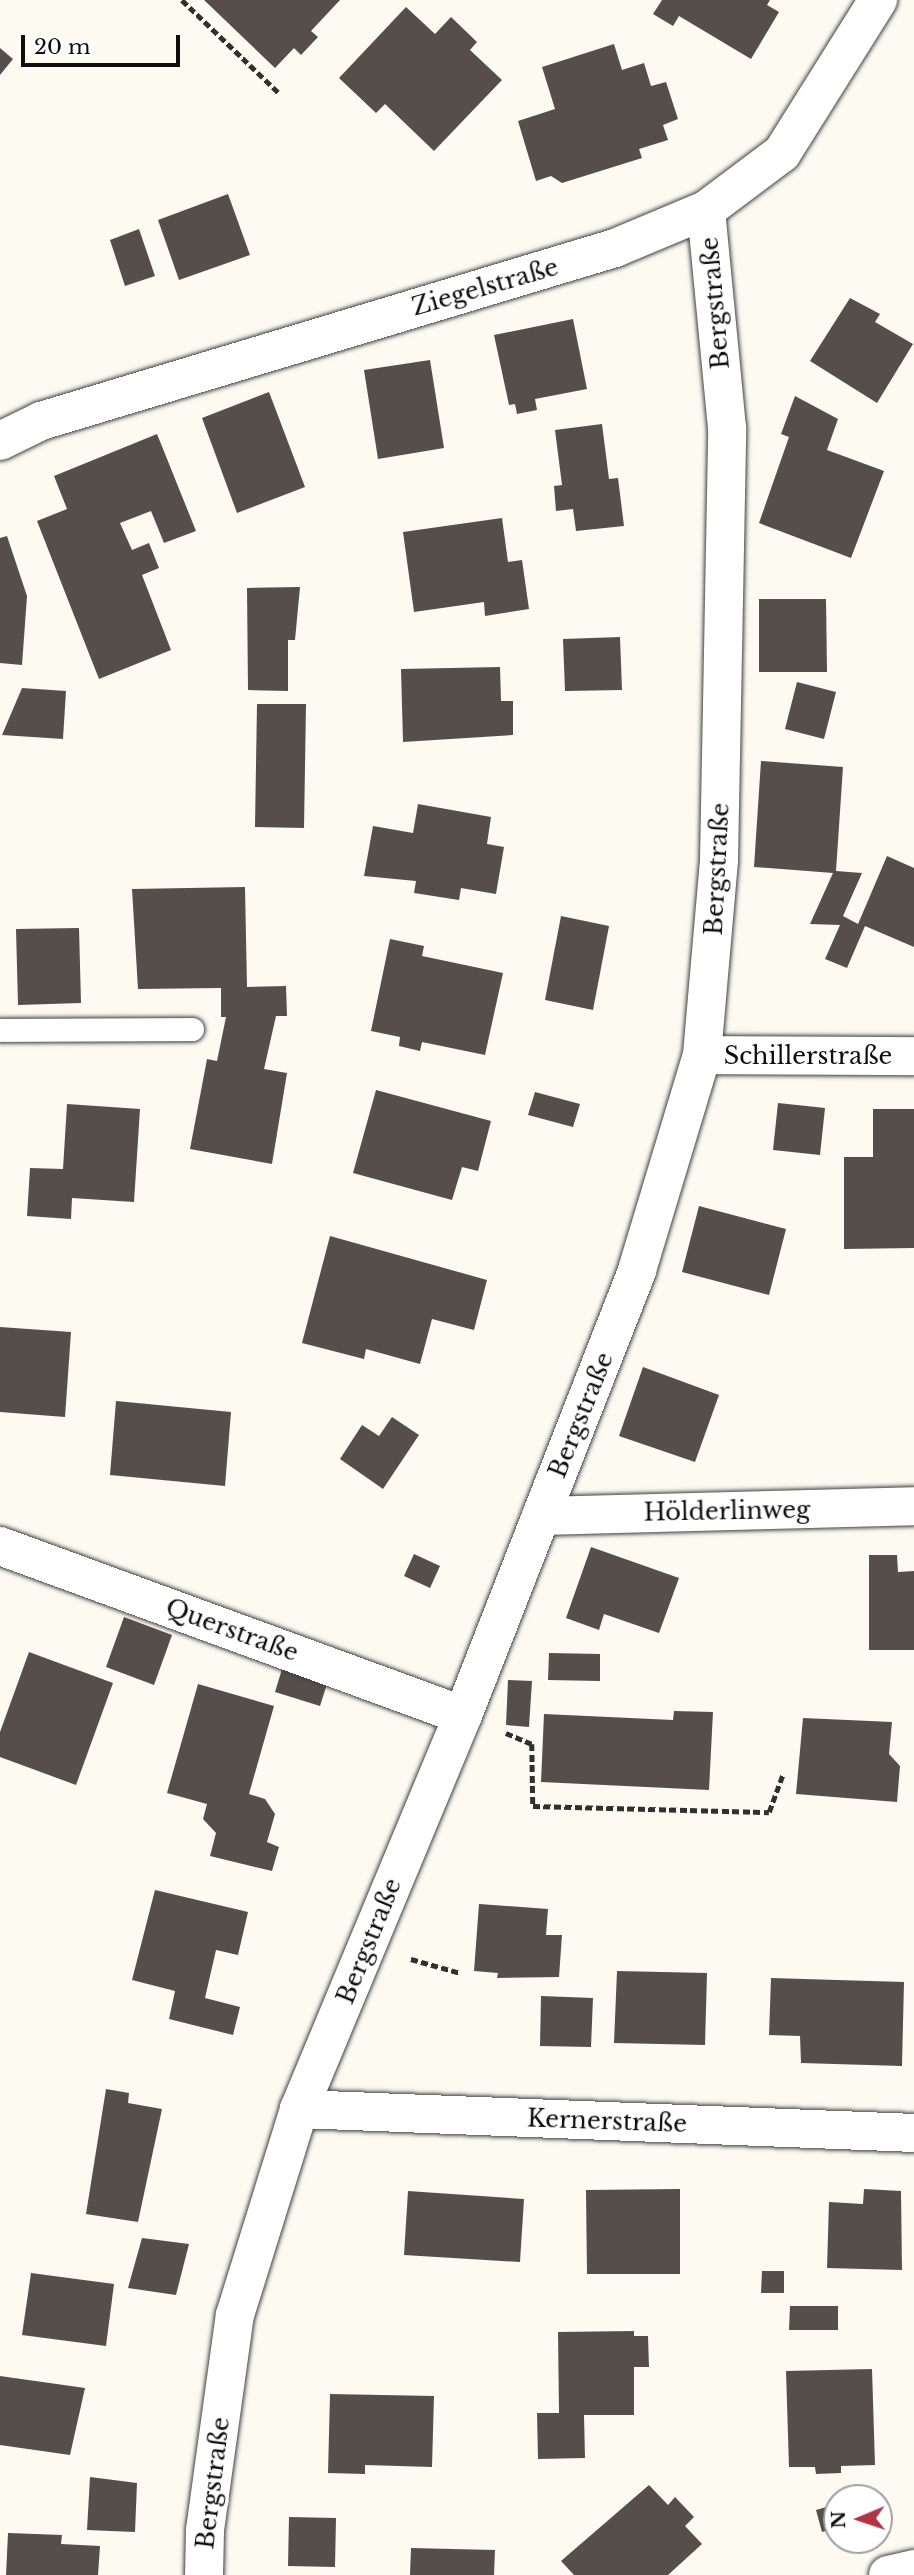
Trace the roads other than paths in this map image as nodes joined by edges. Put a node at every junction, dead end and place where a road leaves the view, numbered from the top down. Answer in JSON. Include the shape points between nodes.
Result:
{"nodes":[{"id":1,"x":878,"y":0,"type":"edge"},
{"id":2,"x":706,"y":210,"type":"junction"},
{"id":3,"x":0,"y":440,"type":"edge"},
{"id":4,"x":192,"y":1029,"type":"dead end"},
{"id":5,"x":0,"y":1030,"type":"edge"},
{"id":6,"x":702,"y":1055,"type":"junction"},
{"id":7,"x":914,"y":1056,"type":"edge"},
{"id":8,"x":914,"y":1506,"type":"edge"},
{"id":9,"x":541,"y":1516,"type":"junction"},
{"id":10,"x":0,"y":1546,"type":"edge"},
{"id":11,"x":463,"y":1715,"type":"junction"},
{"id":12,"x":299,"y":2109,"type":"junction"},
{"id":13,"x":914,"y":2133,"type":"edge"},
{"id":14,"x":914,"y":2569,"type":"edge"},
{"id":15,"x":204,"y":2575,"type":"edge"},
{"id":16,"x":888,"y":2575,"type":"edge"}],
"edges":[{"from":1,"to":2,"type":"street","name":"Ziegelstraße","via":[[782,153]]},
{"from":2,"to":3,"type":"street","name":"Ziegelstraße","via":[[615,248],[41,421]]},
{"from":2,"to":6,"type":"street","name":"Bergstraße","via":[[727,428],[719,860]]},
{"from":4,"to":5,"type":"lane"},
{"from":6,"to":7,"type":"street","name":"Schillerstraße"},
{"from":6,"to":9,"type":"street","name":"Bergstraße","via":[[637,1270]]},
{"from":8,"to":9,"type":"street","name":"Hölderlinweg"},
{"from":9,"to":11,"type":"street","name":"Bergstraße"},
{"from":10,"to":11,"type":"street","name":"Querstraße"},
{"from":11,"to":12,"type":"street","name":"Bergstraße"},
{"from":12,"to":13,"type":"street","name":"Kernerstraße"},
{"from":12,"to":15,"type":"street","name":"Bergstraße","via":[[235,2315],[205,2530]]},
{"from":14,"to":16,"type":"street"}]}
